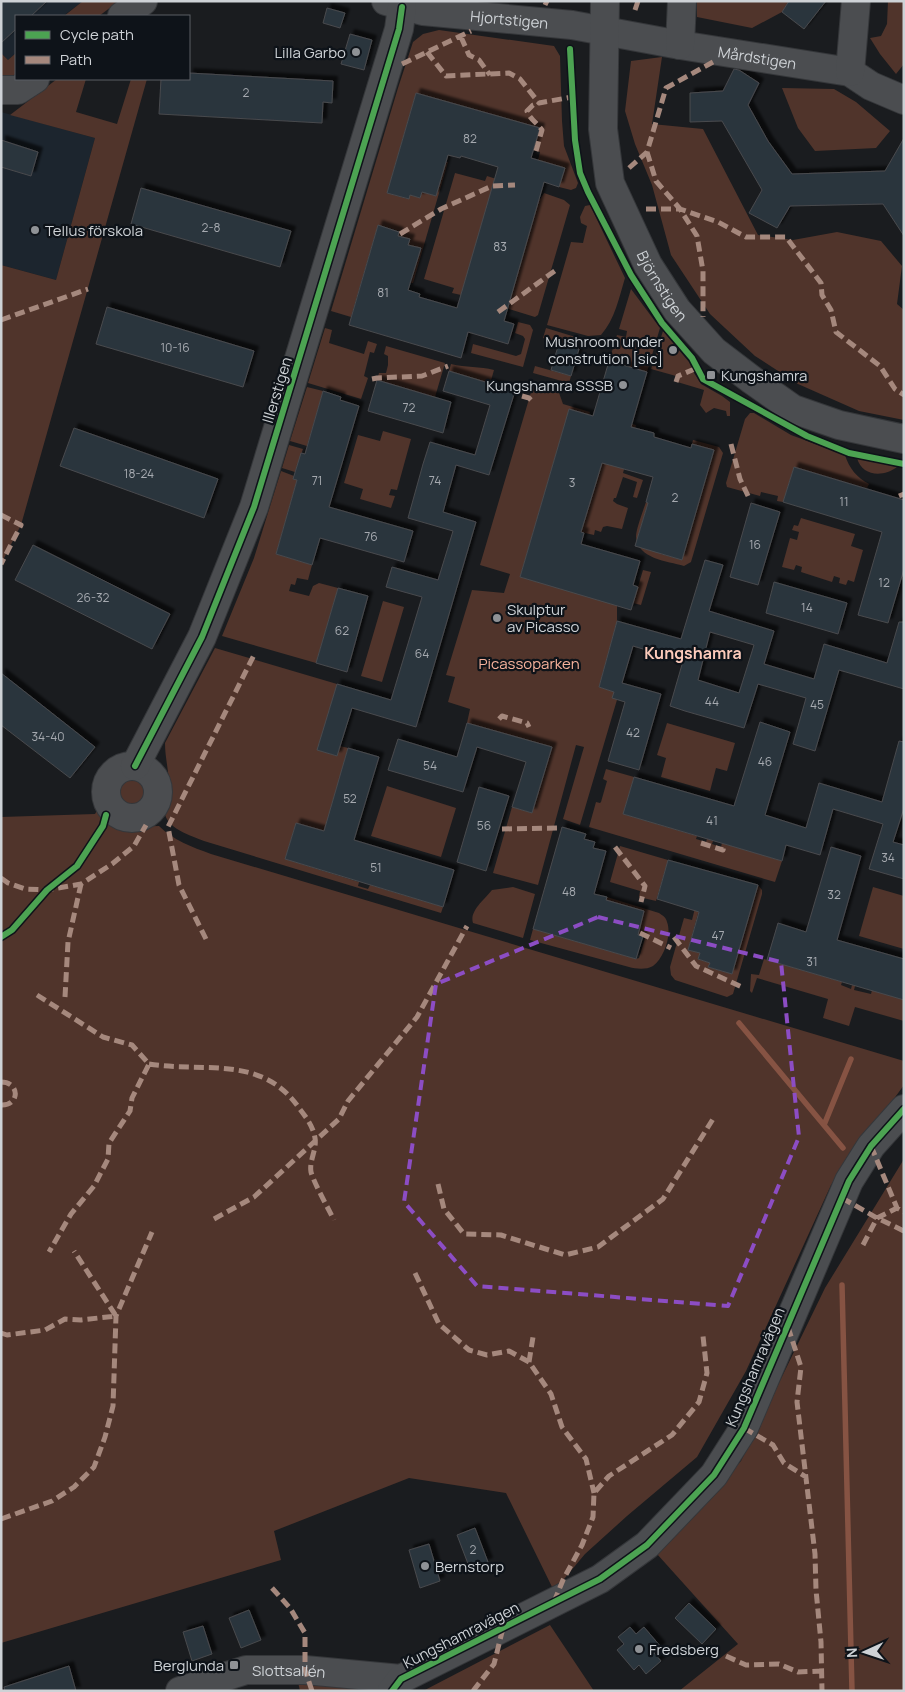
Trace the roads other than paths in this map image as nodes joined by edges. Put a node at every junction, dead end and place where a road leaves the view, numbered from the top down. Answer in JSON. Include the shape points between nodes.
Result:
{"nodes":[{"id":1,"x":143,"y":1,"type":"edge"},
{"id":2,"x":605,"y":1,"type":"edge"},
{"id":3,"x":682,"y":1,"type":"edge"},
{"id":4,"x":856,"y":1,"type":"edge"},
{"id":5,"x":394,"y":4,"type":"edge"},
{"id":6,"x":123,"y":15,"type":"edge"},
{"id":7,"x":605,"y":31,"type":"junction"},
{"id":8,"x":680,"y":45,"type":"junction"},
{"id":9,"x":850,"y":72,"type":"junction"},
{"id":10,"x":33,"y":80,"type":"edge"},
{"id":11,"x":1,"y":90,"type":"edge"},
{"id":12,"x":904,"y":100,"type":"edge"},
{"id":13,"x":904,"y":439,"type":"edge"},
{"id":14,"x":135,"y":766,"type":"dead end"},
{"id":15,"x":904,"y":1109,"type":"edge"},
{"id":16,"x":397,"y":1685,"type":"edge"},
{"id":17,"x":180,"y":1691,"type":"edge"}],
"edges":[{"from":1,"to":6,"type":"street"},
{"from":2,"to":7,"type":"street","name":"Björnstigen"},
{"from":3,"to":8,"type":"street"},
{"from":4,"to":9,"type":"street"},
{"from":5,"to":7,"type":"street","name":"Hjortstigen","via":[[423,11]]},
{"from":5,"to":14,"type":"street","name":"Illerstigen","via":[[399,29],[254,507],[202,637]]},
{"from":7,"to":8,"type":"street","name":"Mårdstigen"},
{"from":7,"to":13,"type":"street","name":"Björnstigen","via":[[603,129],[610,183],[648,265],[677,310],[714,352],[793,409],[839,425]]},
{"from":8,"to":9,"type":"street","name":"Mårdstigen"},
{"from":9,"to":12,"type":"street","name":"Mårdstigen","via":[[871,86]]},
{"from":10,"to":11,"type":"street","via":[[18,90]]},
{"from":15,"to":16,"type":"street","name":"Kungshamravägen","via":[[871,1146],[849,1181],[744,1428],[714,1475],[647,1545],[600,1578]]},
{"from":16,"to":17,"type":"street","name":"Slottsallén","via":[[305,1670],[246,1670]]}]}
